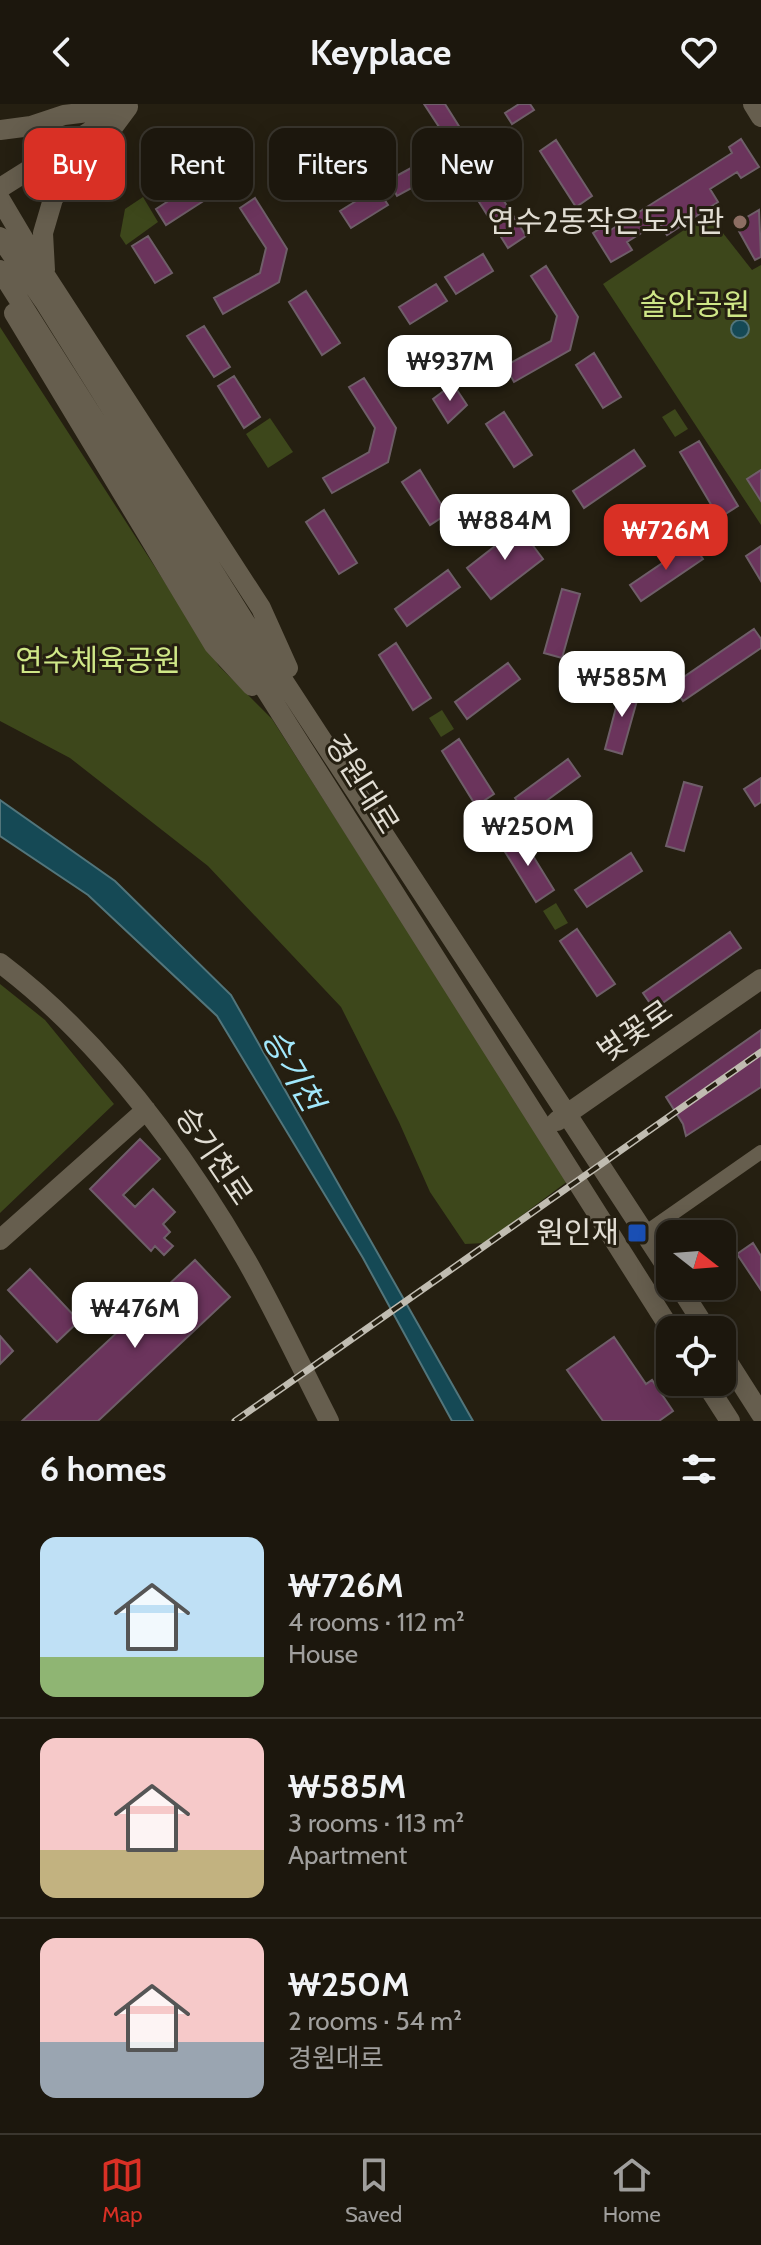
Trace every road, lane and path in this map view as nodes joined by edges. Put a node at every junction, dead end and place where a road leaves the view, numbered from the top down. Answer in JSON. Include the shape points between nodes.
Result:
{"nodes":[{"id":1,"x":753,"y":104,"type":"edge"},
{"id":2,"x":131,"y":106,"type":"edge"},
{"id":3,"x":761,"y":117,"type":"edge"},
{"id":4,"x":0,"y":130,"type":"edge"},
{"id":5,"x":0,"y":188,"type":"edge"},
{"id":6,"x":0,"y":199,"type":"edge"},
{"id":7,"x":0,"y":237,"type":"edge"},
{"id":8,"x":0,"y":270,"type":"edge"},
{"id":9,"x":45,"y":275,"type":"junction"},
{"id":10,"x":0,"y":288,"type":"edge"},
{"id":11,"x":0,"y":301,"type":"edge"},
{"id":12,"x":42,"y":362,"type":"junction"},
{"id":13,"x":237,"y":628,"type":"junction"},
{"id":14,"x":311,"y":719,"type":"junction"},
{"id":15,"x":295,"y":733,"type":"junction"},
{"id":16,"x":0,"y":963,"type":"edge"},
{"id":17,"x":761,"y":979,"type":"edge"},
{"id":18,"x":146,"y":1110,"type":"junction"},
{"id":19,"x":568,"y":1114,"type":"junction"},
{"id":20,"x":544,"y":1130,"type":"junction"},
{"id":21,"x":761,"y":1152,"type":"edge"},
{"id":22,"x":645,"y":1233,"type":"junction"},
{"id":23,"x":0,"y":1240,"type":"edge"},
{"id":24,"x":656,"y":1250,"type":"edge"},
{"id":25,"x":662,"y":1316,"type":"edge"},
{"id":26,"x":736,"y":1375,"type":"edge"},
{"id":27,"x":714,"y":1396,"type":"edge"},
{"id":28,"x":761,"y":1414,"type":"edge"},
{"id":29,"x":329,"y":1421,"type":"edge"},
{"id":30,"x":730,"y":1421,"type":"edge"}],
"edges":[{"from":1,"to":3,"type":"main road"},
{"from":2,"to":4,"type":"main road"},
{"from":2,"to":5,"type":"main road"},
{"from":2,"to":9,"type":"main road","via":[[53,199],[43,233]]},
{"from":6,"to":9,"type":"main road"},
{"from":7,"to":13,"type":"main road","name":"경원대로","via":[[44,301]]},
{"from":8,"to":13,"type":"main road","name":"경원대로"},
{"from":9,"to":14,"type":"main road","via":[[261,608]]},
{"from":10,"to":12,"type":"main road"},
{"from":11,"to":12,"type":"main road"},
{"from":12,"to":15,"type":"main road","via":[[214,645]]},
{"from":13,"to":14,"type":"main road","name":"경원대로"},
{"from":13,"to":15,"type":"main road","name":"경원대로"},
{"from":14,"to":19,"type":"main road","name":"경원대로"},
{"from":15,"to":20,"type":"main road","name":"경원대로"},
{"from":16,"to":18,"type":"main road","name":"승기천로","via":[[97,1051]]},
{"from":17,"to":19,"type":"main road","name":"벚꽃로"},
{"from":18,"to":23,"type":"main road"},
{"from":18,"to":29,"type":"main road","name":"승기천로","via":[[246,1260]]},
{"from":19,"to":20,"type":"main road","name":"벚꽃로"},
{"from":19,"to":22,"type":"main road","name":"경원대로"},
{"from":20,"to":25,"type":"main road","name":"경원대로"},
{"from":21,"to":22,"type":"street"},
{"from":22,"to":24,"type":"main road","name":"경원대로"},
{"from":26,"to":28,"type":"main road"},
{"from":27,"to":30,"type":"main road"}]}
